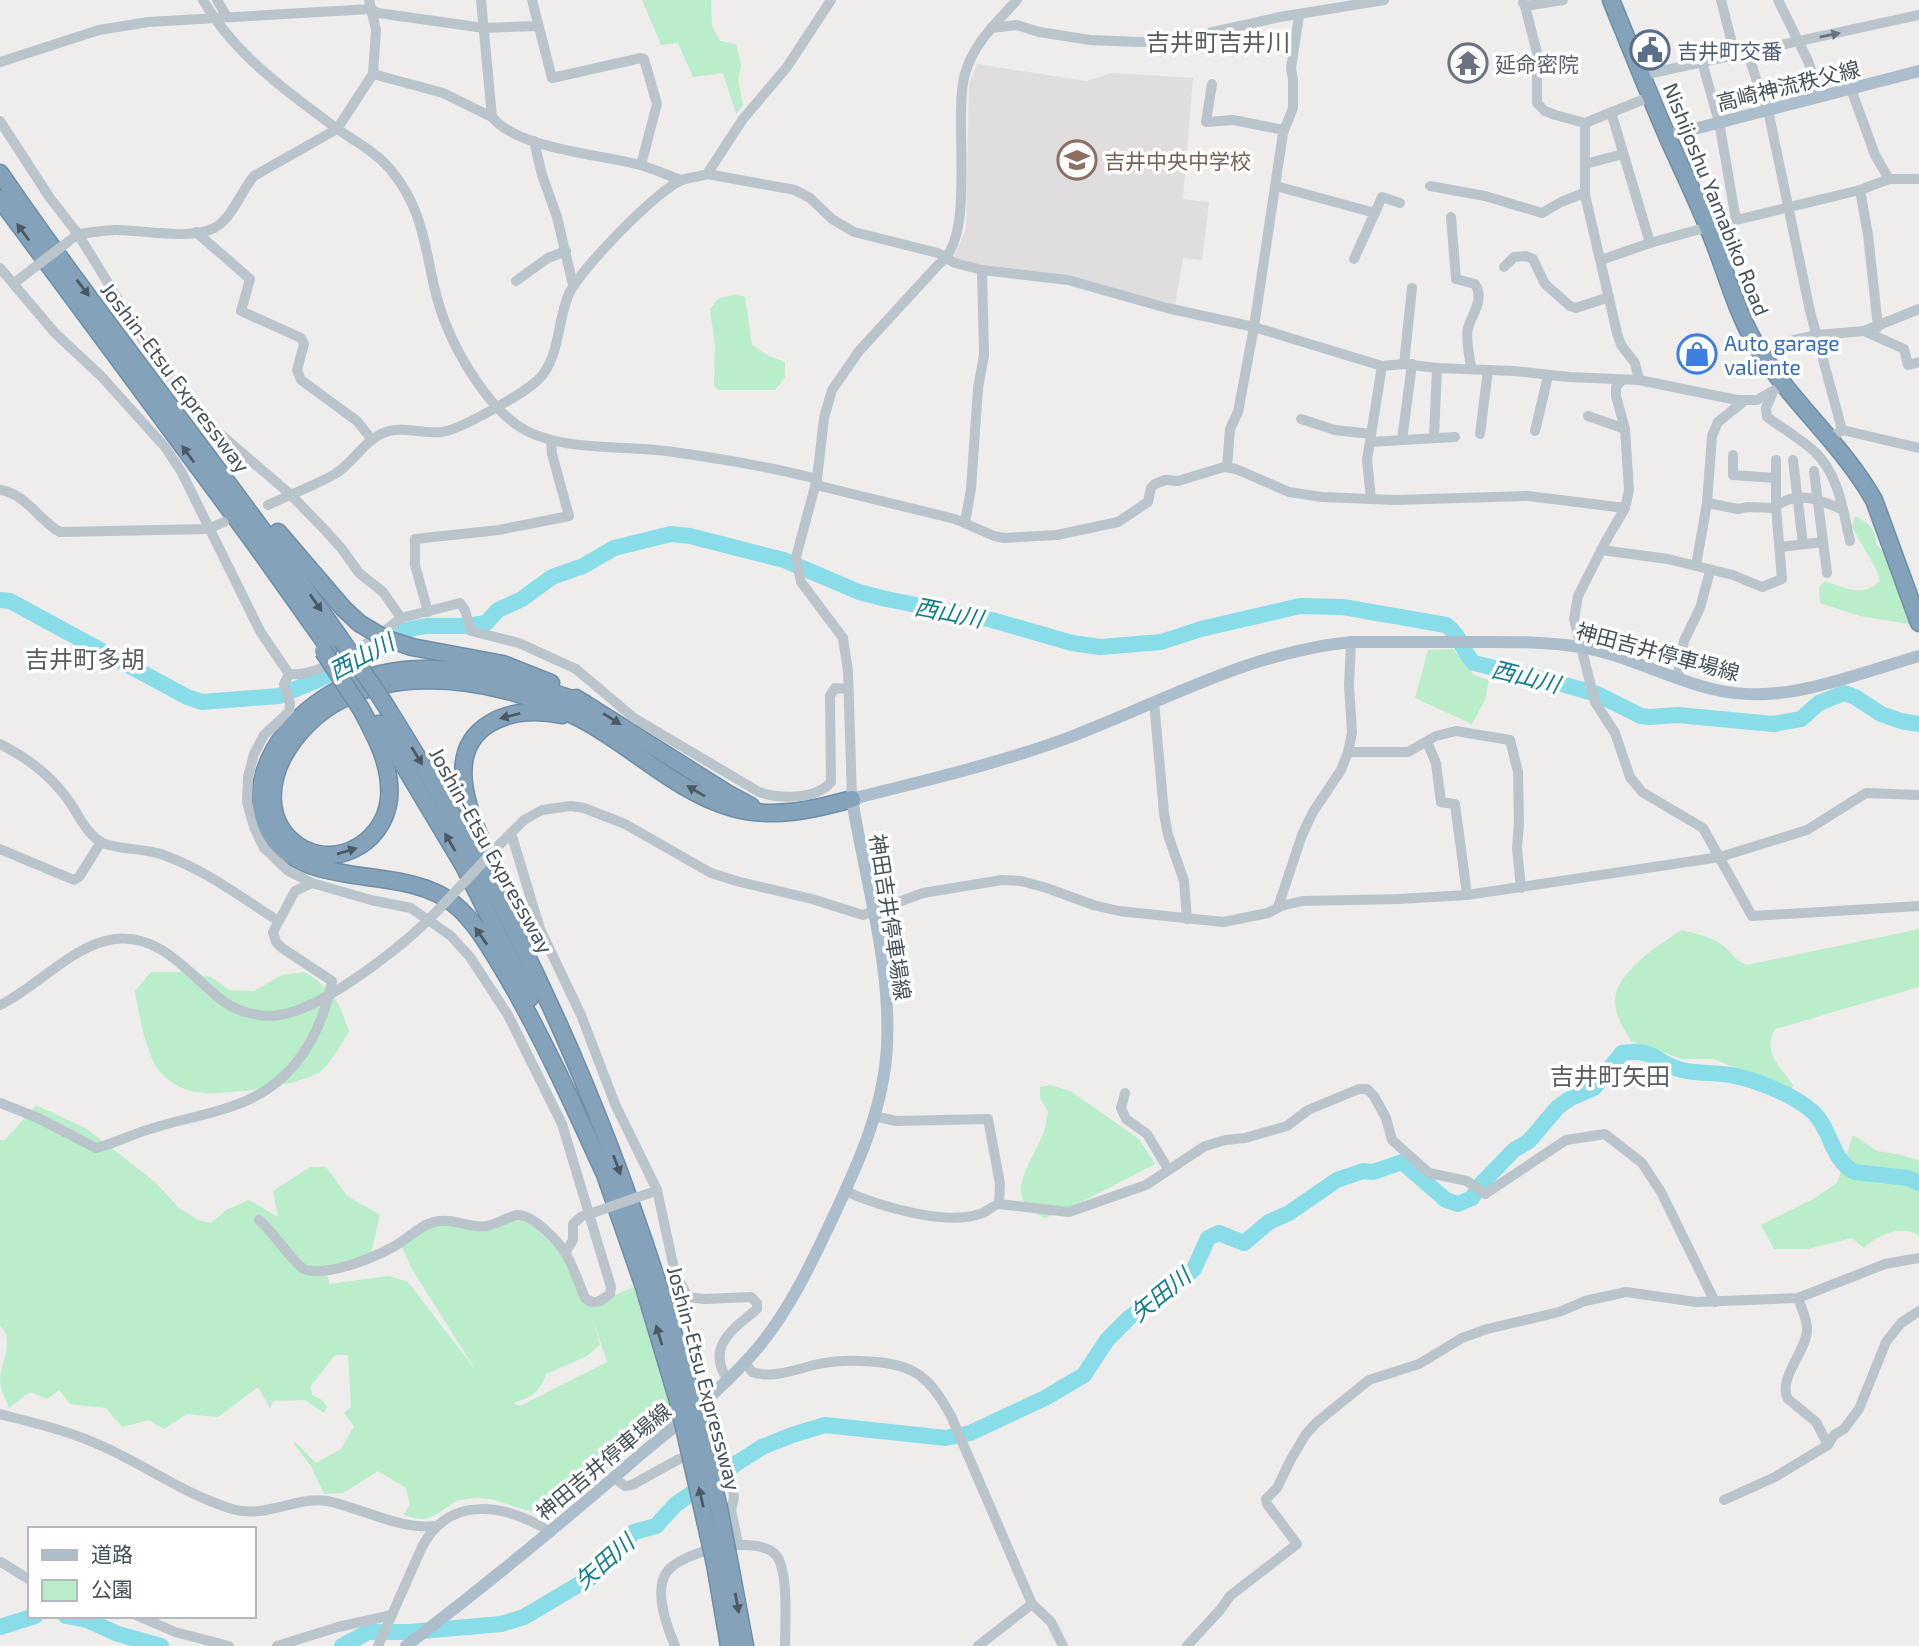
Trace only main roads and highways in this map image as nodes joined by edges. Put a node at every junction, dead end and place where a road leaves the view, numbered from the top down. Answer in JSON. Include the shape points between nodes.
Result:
{"nodes":[{"id":1,"x":1611,"y":0,"type":"edge"},
{"id":2,"x":1919,"y":71,"type":"edge"},
{"id":3,"x":1667,"y":136,"type":"junction"},
{"id":4,"x":0,"y":173,"type":"edge"},
{"id":5,"x":0,"y":199,"type":"edge"},
{"id":6,"x":175,"y":410,"type":"junction"},
{"id":7,"x":1919,"y":623,"type":"edge"},
{"id":8,"x":332,"y":647,"type":"junction"},
{"id":9,"x":1919,"y":656,"type":"edge"},
{"id":10,"x":584,"y":703,"type":"junction"},
{"id":11,"x":370,"y":705,"type":"junction"},
{"id":12,"x":600,"y":729,"type":"junction"},
{"id":13,"x":852,"y":799,"type":"junction"},
{"id":14,"x":777,"y":814,"type":"junction"},
{"id":15,"x":593,"y":1101,"type":"junction"},
{"id":16,"x":603,"y":1170,"type":"junction"},
{"id":17,"x":684,"y":1398,"type":"junction"},
{"id":18,"x":722,"y":1562,"type":"junction"},
{"id":19,"x":406,"y":1646,"type":"edge"},
{"id":20,"x":729,"y":1646,"type":"edge"},
{"id":21,"x":745,"y":1646,"type":"edge"}],
"edges":[{"from":1,"to":3,"type":"highway","name":"Nishijoshu Yamabiko Road"},
{"from":2,"to":3,"type":"main road","name":"高崎神流秩父線"},
{"from":3,"to":7,"type":"highway","name":"Nishijoshu Yamabiko Road","via":[[1748,329],[1778,388],[1836,434],[1874,499]]},
{"from":4,"to":6,"type":"highway","name":"Joshin-Etsu Expressway","one_way":true},
{"from":8,"to":5,"type":"highway","name":"Joshin-Etsu Expressway","one_way":true},
{"from":6,"to":8,"type":"highway","name":"Joshin-Etsu Expressway","one_way":true},
{"from":6,"to":10,"type":"highway","bridge":true,"via":[[319,582],[359,622],[384,638],[412,647],[513,667]]},
{"from":8,"to":11,"type":"highway","name":"Joshin-Etsu Expressway"},
{"from":9,"to":13,"type":"main road","name":"神田吉井停車場線","via":[[1786,694],[1739,694],[1677,680],[1581,647],[1533,642],[1351,642],[1258,660],[1016,756]]},
{"from":10,"to":14,"type":"highway","one_way":true,"via":[[733,797]]},
{"from":16,"to":10,"type":"highway","one_way":true,"via":[[518,995],[466,916],[426,888],[326,870],[294,857],[272,837],[261,808],[262,777],[287,732],[325,697],[374,675],[421,668],[471,672]]},
{"from":12,"to":11,"type":"highway","one_way":true,"via":[[538,699],[472,683],[410,680],[355,694],[310,722],[287,750],[274,778],[272,805],[282,830],[316,854],[344,854],[358,848],[385,817],[389,800],[386,766]]},
{"from":11,"to":15,"type":"highway","name":"Joshin-Etsu Expressway","one_way":true,"via":[[452,814],[545,993]]},
{"from":16,"to":11,"type":"highway","name":"Joshin-Etsu Expressway","one_way":true,"via":[[553,1047],[496,929]]},
{"from":14,"to":12,"type":"highway","one_way":true,"via":[[734,808],[705,797]]},
{"from":12,"to":15,"type":"highway","one_way":true,"via":[[567,716],[509,715],[476,735],[464,759],[463,775],[475,823],[575,1049]]},
{"from":13,"to":14,"type":"highway"},
{"from":13,"to":19,"type":"main road","name":"神田吉井停車場線","via":[[884,971],[884,1071],[874,1116],[845,1191],[793,1298],[728,1380],[551,1532]]},
{"from":15,"to":17,"type":"highway","name":"Joshin-Etsu Expressway","one_way":true,"via":[[643,1237]]},
{"from":17,"to":16,"type":"highway","name":"Joshin-Etsu Expressway","one_way":true},
{"from":17,"to":18,"type":"highway","name":"Joshin-Etsu Expressway","bridge":true,"via":[[716,1496]]},
{"from":18,"to":20,"type":"highway","name":"Joshin-Etsu Expressway"},
{"from":18,"to":21,"type":"highway","name":"Joshin-Etsu Expressway","one_way":true}]}
